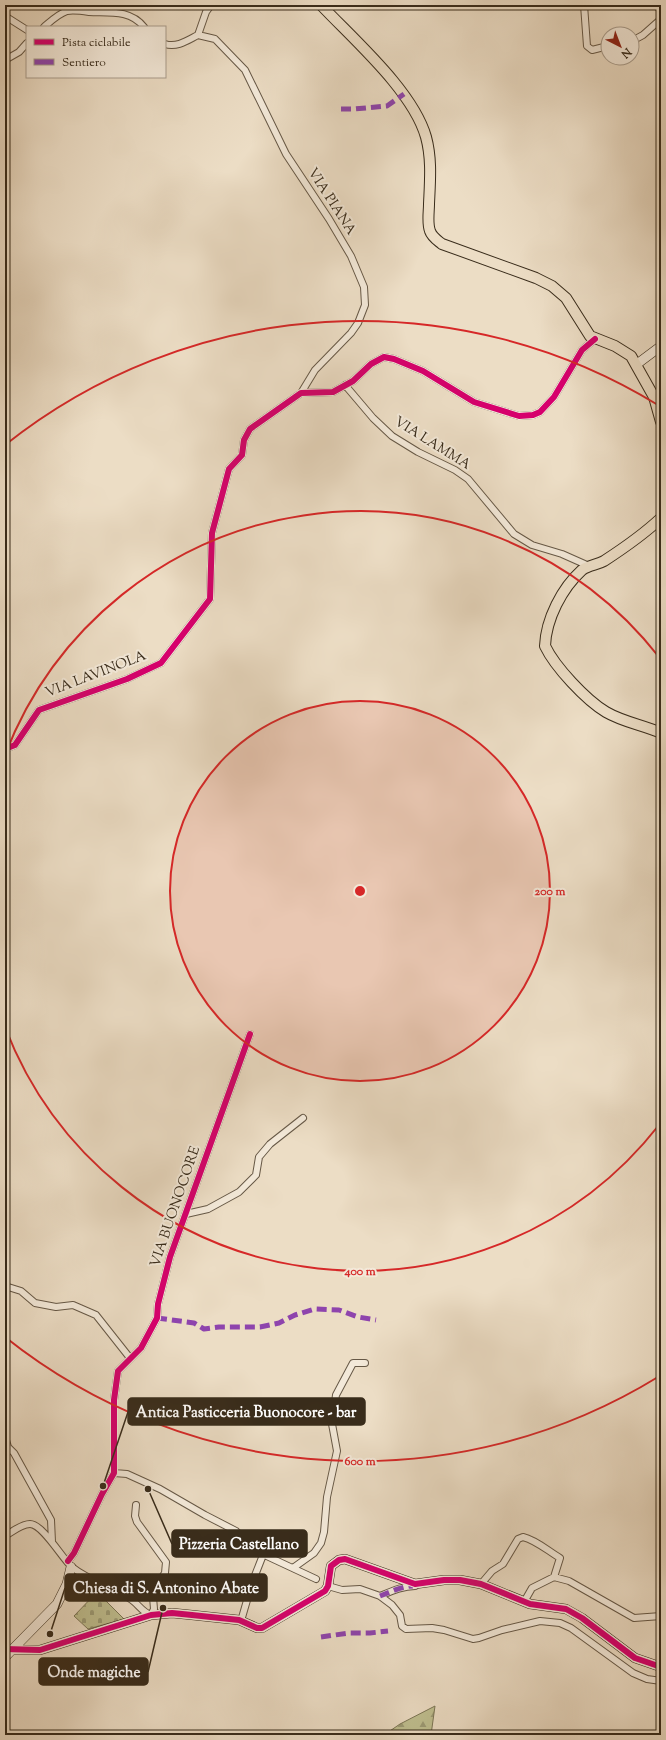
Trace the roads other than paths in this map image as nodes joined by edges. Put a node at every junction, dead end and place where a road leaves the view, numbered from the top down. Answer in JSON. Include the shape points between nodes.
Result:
{"nodes":[{"id":1,"x":211,"y":5,"type":"edge"},
{"id":2,"x":321,"y":5,"type":"edge"},
{"id":3,"x":584,"y":5,"type":"edge"},
{"id":4,"x":658,"y":5,"type":"edge"},
{"id":5,"x":661,"y":14,"type":"edge"},
{"id":6,"x":5,"y":16,"type":"edge"},
{"id":7,"x":661,"y":18,"type":"edge"},
{"id":8,"x":45,"y":26,"type":"edge"},
{"id":9,"x":143,"y":26,"type":"edge"},
{"id":10,"x":26,"y":29,"type":"edge"},
{"id":11,"x":198,"y":35,"type":"junction"},
{"id":12,"x":640,"y":37,"type":"edge"},
{"id":13,"x":26,"y":44,"type":"edge"},
{"id":14,"x":166,"y":44,"type":"edge"},
{"id":15,"x":600,"y":48,"type":"edge"},
{"id":16,"x":5,"y":60,"type":"edge"},
{"id":17,"x":595,"y":339,"type":"junction"},
{"id":18,"x":661,"y":346,"type":"edge"},
{"id":19,"x":637,"y":364,"type":"junction"},
{"id":20,"x":345,"y":385,"type":"junction"},
{"id":21,"x":301,"y":393,"type":"junction"},
{"id":22,"x":661,"y":422,"type":"edge"},
{"id":23,"x":660,"y":520,"type":"edge"},
{"id":24,"x":589,"y":566,"type":"junction"},
{"id":25,"x":661,"y":733,"type":"edge"},
{"id":26,"x":5,"y":749,"type":"edge"},
{"id":27,"x":250,"y":1034,"type":"dead end"},
{"id":28,"x":303,"y":1118,"type":"dead end"},
{"id":29,"x":186,"y":1214,"type":"junction"},
{"id":30,"x":5,"y":1286,"type":"edge"},
{"id":31,"x":130,"y":1358,"type":"junction"},
{"id":32,"x":365,"y":1363,"type":"dead end"},
{"id":33,"x":5,"y":1371,"type":"edge"},
{"id":34,"x":5,"y":1410,"type":"edge"},
{"id":35,"x":5,"y":1437,"type":"edge"},
{"id":36,"x":114,"y":1473,"type":"junction"},
{"id":37,"x":136,"y":1505,"type":"dead end"},
{"id":38,"x":5,"y":1536,"type":"edge"},
{"id":39,"x":52,"y":1542,"type":"junction"},
{"id":40,"x":263,"y":1555,"type":"junction"},
{"id":41,"x":69,"y":1564,"type":"junction"},
{"id":42,"x":293,"y":1568,"type":"junction"},
{"id":43,"x":554,"y":1577,"type":"junction"},
{"id":44,"x":316,"y":1579,"type":"dead end"},
{"id":45,"x":444,"y":1580,"type":"junction"},
{"id":46,"x":481,"y":1584,"type":"junction"},
{"id":47,"x":328,"y":1586,"type":"junction"},
{"id":48,"x":380,"y":1596,"type":"junction"},
{"id":49,"x":524,"y":1602,"type":"junction"},
{"id":50,"x":151,"y":1615,"type":"junction"},
{"id":51,"x":661,"y":1616,"type":"edge"},
{"id":52,"x":241,"y":1621,"type":"junction"},
{"id":53,"x":24,"y":1638,"type":"junction"},
{"id":54,"x":9,"y":1650,"type":"edge"},
{"id":55,"x":34,"y":1650,"type":"junction"},
{"id":56,"x":5,"y":1657,"type":"edge"},
{"id":57,"x":661,"y":1667,"type":"edge"},
{"id":58,"x":659,"y":1680,"type":"edge"}],
"edges":[{"from":1,"to":11,"type":"street"},
{"from":2,"to":17,"type":"main road","via":[[404,94],[420,122],[429,154],[428,224],[432,237],[442,244],[552,286],[566,298],[586,331]]},
{"from":3,"to":15,"type":"street","via":[[587,46],[592,50]]},
{"from":4,"to":5,"type":"street"},
{"from":6,"to":10,"type":"street"},
{"from":7,"to":12,"type":"street"},
{"from":8,"to":9,"type":"street","via":[[68,11],[116,12],[136,19]]},
{"from":11,"to":14,"type":"street","via":[[176,45]]},
{"from":11,"to":21,"type":"street","name":"VIA PIANA","via":[[215,39],[245,70],[286,154],[351,256],[364,287],[365,305],[358,323],[315,370]]},
{"from":13,"to":16,"type":"street","via":[[20,52]]},
{"from":17,"to":19,"type":"main road","via":[[627,353]]},
{"from":17,"to":20,"type":"street","via":[[582,350],[554,397],[533,415],[519,416],[474,402],[438,378],[384,357]]},
{"from":18,"to":19,"type":"street"},
{"from":19,"to":22,"type":"main road","via":[[654,398]]},
{"from":20,"to":21,"type":"street","via":[[333,392]]},
{"from":20,"to":24,"type":"street","name":"VIA LAMMA","via":[[392,436],[468,479],[514,534],[532,545]]},
{"from":21,"to":26,"type":"street","name":"VIA LAVINOLA","via":[[250,429],[244,440],[242,455],[229,469],[212,533],[210,599],[161,663],[127,679],[39,710],[15,745]]},
{"from":23,"to":24,"type":"main road","via":[[612,556]]},
{"from":24,"to":25,"type":"main road","via":[[568,585],[560,599],[552,616],[545,646],[556,664],[592,702],[606,712]]},
{"from":27,"to":29,"type":"street","name":"VIA BUONOCORE"},
{"from":28,"to":29,"type":"street","via":[[270,1144],[259,1157],[256,1174],[239,1192],[208,1209]]},
{"from":29,"to":31,"type":"street","name":"VIA BUONOCORE","via":[[170,1257],[157,1318],[141,1348]]},
{"from":30,"to":31,"type":"street","via":[[21,1291],[35,1303],[56,1307],[73,1305],[96,1315]]},
{"from":31,"to":36,"type":"street","name":"VIA BUONOCORE","via":[[118,1371],[116,1381]]},
{"from":32,"to":42,"type":"street","via":[[353,1363],[336,1395],[332,1424],[337,1451],[321,1543],[314,1553]]},
{"from":33,"to":34,"type":"street"},
{"from":35,"to":39,"type":"street","via":[[8,1447],[14,1453],[51,1520]]},
{"from":36,"to":40,"type":"street","via":[[127,1474],[160,1489],[236,1531]]},
{"from":36,"to":41,"type":"street","name":"VIA BUONOCORE"},
{"from":37,"to":50,"type":"street","via":[[137,1522],[166,1562],[165,1573],[154,1589],[154,1609]]},
{"from":38,"to":39,"type":"street","via":[[22,1525],[30,1524],[35,1525]]},
{"from":39,"to":41,"type":"street"},
{"from":40,"to":42,"type":"street"},
{"from":40,"to":52,"type":"street"},
{"from":41,"to":50,"type":"street","via":[[132,1600],[144,1613]]},
{"from":41,"to":53,"type":"street","via":[[67,1584],[57,1604]]},
{"from":42,"to":44,"type":"street"},
{"from":43,"to":46,"type":"street","via":[[560,1558],[523,1537],[518,1539],[503,1564],[492,1571]]},
{"from":43,"to":49,"type":"street","via":[[532,1588]]},
{"from":43,"to":51,"type":"street","via":[[569,1581],[634,1618]]},
{"from":45,"to":46,"type":"street"},
{"from":45,"to":47,"type":"street","via":[[415,1584],[345,1559],[331,1566]]},
{"from":45,"to":48,"type":"street","via":[[405,1586]]},
{"from":46,"to":49,"type":"street"},
{"from":47,"to":48,"type":"street","via":[[342,1590],[360,1589]]},
{"from":47,"to":52,"type":"street","via":[[319,1595],[266,1626],[257,1628]]},
{"from":48,"to":58,"type":"street","via":[[392,1605],[400,1615],[402,1626],[406,1628],[432,1628],[473,1639],[540,1621],[560,1623],[571,1628],[633,1673],[647,1679]]},
{"from":49,"to":57,"type":"street","via":[[566,1609],[635,1658]]},
{"from":50,"to":52,"type":"street","via":[[172,1613]]},
{"from":50,"to":55,"type":"street"},
{"from":53,"to":54,"type":"street"},
{"from":53,"to":55,"type":"street"},
{"from":54,"to":55,"type":"street"},
{"from":54,"to":56,"type":"street"}]}
